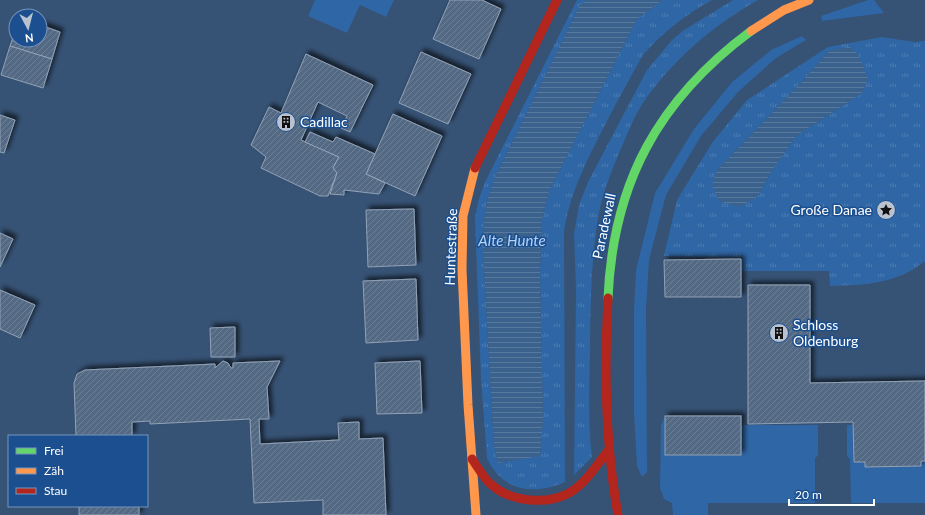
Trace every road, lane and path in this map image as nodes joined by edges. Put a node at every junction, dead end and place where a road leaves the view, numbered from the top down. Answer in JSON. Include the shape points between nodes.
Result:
{"nodes":[{"id":1,"x":557,"y":0,"type":"edge"},
{"id":2,"x":809,"y":0,"type":"edge"},
{"id":3,"x":795,"y":3,"type":"edge"},
{"id":4,"x":608,"y":452,"type":"junction"},
{"id":5,"x":472,"y":459,"type":"junction"},
{"id":6,"x":476,"y":515,"type":"edge"},
{"id":7,"x":618,"y":515,"type":"edge"}],
"edges":[{"from":1,"to":5,"type":"street","name":"Huntestraße","via":[[475,169],[463,216],[462,269]]},
{"from":2,"to":3,"type":"street","name":"Paradewall"},
{"from":3,"to":4,"type":"street","name":"Paradewall","via":[[738,41],[690,84],[663,119],[641,154],[622,200],[610,254],[606,296],[605,382]]},
{"from":4,"to":5,"type":"street","via":[[587,478],[570,493],[539,501],[513,497],[492,486]]},
{"from":4,"to":7,"type":"street","name":"Paradewall"},
{"from":5,"to":6,"type":"street","name":"Huntestraße"}]}
